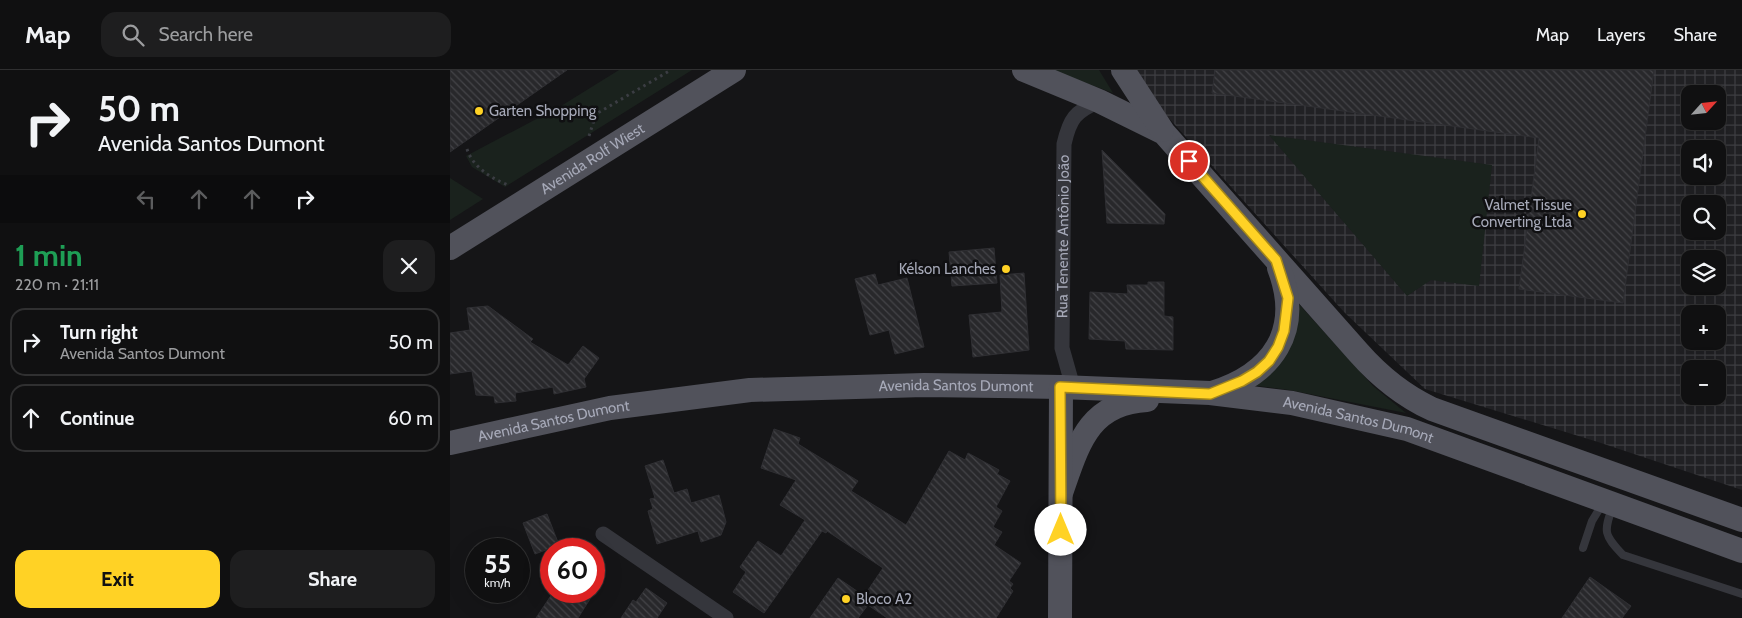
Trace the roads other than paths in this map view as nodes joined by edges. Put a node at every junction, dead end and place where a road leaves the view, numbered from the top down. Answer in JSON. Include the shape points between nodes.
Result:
{"nodes":[{"id":1,"x":734,"y":70,"type":"edge"},
{"id":2,"x":1024,"y":70,"type":"edge"},
{"id":3,"x":1123,"y":70,"type":"edge"},
{"id":4,"x":1099,"y":100,"type":"junction"},
{"id":5,"x":1164,"y":133,"type":"junction"},
{"id":6,"x":450,"y":248,"type":"edge"},
{"id":7,"x":1276,"y":260,"type":"junction"},
{"id":8,"x":1067,"y":387,"type":"junction"},
{"id":9,"x":1210,"y":394,"type":"junction"},
{"id":10,"x":1292,"y":403,"type":"junction"},
{"id":11,"x":450,"y":442,"type":"edge"},
{"id":12,"x":1061,"y":493,"type":"junction"},
{"id":13,"x":1609,"y":503,"type":"junction"},
{"id":14,"x":1742,"y":520,"type":"edge"},
{"id":15,"x":603,"y":534,"type":"dead end"},
{"id":16,"x":1583,"y":548,"type":"dead end"},
{"id":17,"x":1742,"y":550,"type":"edge"},
{"id":18,"x":1742,"y":594,"type":"edge"},
{"id":19,"x":726,"y":618,"type":"edge"},
{"id":20,"x":1060,"y":618,"type":"edge"}],
"edges":[{"from":1,"to":6,"type":"main road","name":"Avenida Rolf Wiest"},
{"from":2,"to":4,"type":"main road"},
{"from":3,"to":5,"type":"main road"},
{"from":4,"to":5,"type":"main road"},
{"from":4,"to":8,"type":"street","name":"Rua Tenente Antônio João","via":[[1071,119],[1064,144],[1062,348]]},
{"from":5,"to":7,"type":"main road"},
{"from":7,"to":9,"type":"main road","via":[[1288,298],[1288,315],[1278,347],[1257,372],[1229,388]]},
{"from":7,"to":14,"type":"main road","via":[[1358,352],[1390,385],[1408,398],[1471,424]]},
{"from":8,"to":9,"type":"main road","name":"Avenida Santos Dumont"},
{"from":8,"to":11,"type":"main road","name":"Avenida Santos Dumont","via":[[860,385],[750,390],[610,408]]},
{"from":8,"to":12,"type":"main road","name":"Rua Tenente Antônio João"},
{"from":9,"to":10,"type":"main road","name":"Avenida Santos Dumont"},
{"from":10,"to":12,"type":"main road","via":[[1252,406],[1148,400],[1117,404],[1087,430],[1076,450]]},
{"from":10,"to":13,"type":"main road","name":"Avenida Santos Dumont","via":[[1406,429]]},
{"from":12,"to":20,"type":"main road","name":"Rua Tenente Antônio João"},
{"from":13,"to":16,"type":"lane","via":[[1592,521]]},
{"from":13,"to":17,"type":"main road","name":"Avenida Santos Dumont"},
{"from":13,"to":18,"type":"lane","via":[[1606,526],[1610,541],[1623,555]]},
{"from":15,"to":19,"type":"street"}]}
